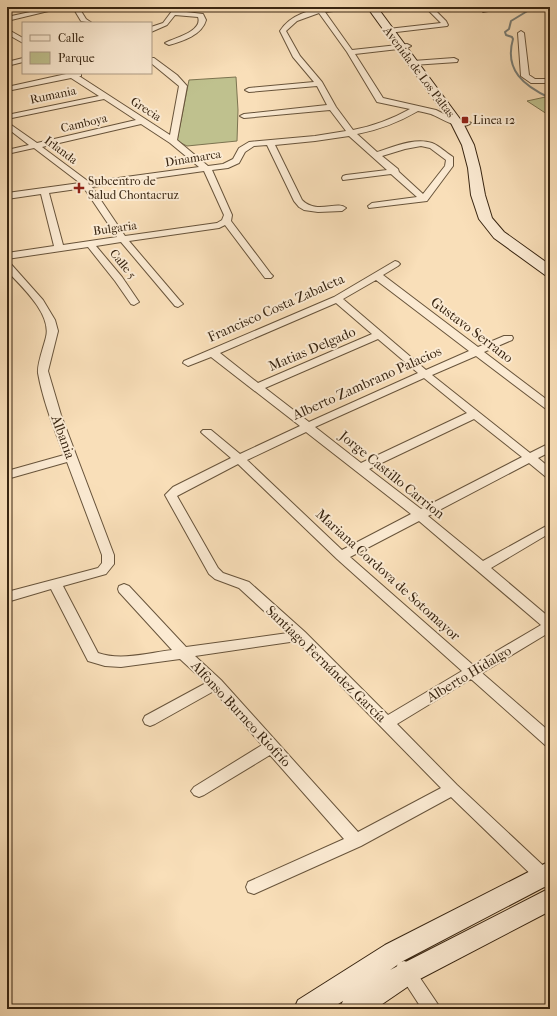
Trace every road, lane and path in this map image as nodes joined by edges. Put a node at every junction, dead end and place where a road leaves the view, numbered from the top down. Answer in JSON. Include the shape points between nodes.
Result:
{"nodes":[{"id":1,"x":62,"y":7,"type":"edge"},
{"id":2,"x":79,"y":7,"type":"edge"},
{"id":3,"x":350,"y":7,"type":"edge"},
{"id":4,"x":372,"y":7,"type":"edge"},
{"id":5,"x":379,"y":7,"type":"edge"},
{"id":6,"x":428,"y":7,"type":"edge"},
{"id":7,"x":53,"y":8,"type":"edge"},
{"id":8,"x":176,"y":10,"type":"edge"},
{"id":9,"x":321,"y":11,"type":"junction"},
{"id":10,"x":7,"y":19,"type":"edge"},
{"id":11,"x":87,"y":22,"type":"edge"},
{"id":12,"x":152,"y":30,"type":"edge"},
{"id":13,"x":392,"y":30,"type":"junction"},
{"id":14,"x":7,"y":31,"type":"edge"},
{"id":15,"x":521,"y":33,"type":"dead end"},
{"id":16,"x":22,"y":40,"type":"edge"},
{"id":17,"x":169,"y":43,"type":"dead end"},
{"id":18,"x":403,"y":46,"type":"junction"},
{"id":19,"x":350,"y":52,"type":"junction"},
{"id":20,"x":22,"y":60,"type":"edge"},
{"id":21,"x":454,"y":60,"type":"dead end"},
{"id":22,"x":152,"y":61,"type":"edge"},
{"id":23,"x":416,"y":63,"type":"junction"},
{"id":24,"x":7,"y":64,"type":"edge"},
{"id":25,"x":71,"y":74,"type":"edge"},
{"id":26,"x":550,"y":81,"type":"edge"},
{"id":27,"x":318,"y":84,"type":"junction"},
{"id":28,"x":7,"y":88,"type":"edge"},
{"id":29,"x":249,"y":90,"type":"dead end"},
{"id":30,"x":104,"y":97,"type":"junction"},
{"id":31,"x":332,"y":107,"type":"junction"},
{"id":32,"x":418,"y":108,"type":"junction"},
{"id":33,"x":244,"y":116,"type":"dead end"},
{"id":34,"x":7,"y":117,"type":"edge"},
{"id":35,"x":143,"y":121,"type":"junction"},
{"id":36,"x":462,"y":123,"type":"junction"},
{"id":37,"x":7,"y":124,"type":"edge"},
{"id":38,"x":352,"y":133,"type":"junction"},
{"id":39,"x":173,"y":141,"type":"junction"},
{"id":40,"x":270,"y":143,"type":"junction"},
{"id":41,"x":36,"y":146,"type":"junction"},
{"id":42,"x":7,"y":152,"type":"edge"},
{"id":43,"x":377,"y":155,"type":"junction"},
{"id":44,"x":207,"y":169,"type":"junction"},
{"id":45,"x":395,"y":171,"type":"junction"},
{"id":46,"x":346,"y":178,"type":"dead end"},
{"id":47,"x":86,"y":184,"type":"junction"},
{"id":48,"x":44,"y":190,"type":"junction"},
{"id":49,"x":7,"y":196,"type":"edge"},
{"id":50,"x":424,"y":199,"type":"junction"},
{"id":51,"x":372,"y":206,"type":"dead end"},
{"id":52,"x":342,"y":208,"type":"dead end"},
{"id":53,"x":226,"y":221,"type":"junction"},
{"id":54,"x":123,"y":239,"type":"junction"},
{"id":55,"x":90,"y":244,"type":"junction"},
{"id":56,"x":59,"y":248,"type":"junction"},
{"id":57,"x":7,"y":256,"type":"edge"},
{"id":58,"x":550,"y":262,"type":"edge"},
{"id":59,"x":395,"y":264,"type":"dead end"},
{"id":60,"x":7,"y":265,"type":"edge"},
{"id":61,"x":550,"y":272,"type":"edge"},
{"id":62,"x":376,"y":275,"type":"junction"},
{"id":63,"x":268,"y":276,"type":"dead end"},
{"id":64,"x":337,"y":299,"type":"junction"},
{"id":65,"x":134,"y":302,"type":"dead end"},
{"id":66,"x":178,"y":304,"type":"dead end"},
{"id":67,"x":379,"y":335,"type":"junction"},
{"id":68,"x":508,"y":338,"type":"dead end"},
{"id":69,"x":477,"y":351,"type":"junction"},
{"id":70,"x":212,"y":352,"type":"junction"},
{"id":71,"x":188,"y":363,"type":"dead end"},
{"id":72,"x":424,"y":373,"type":"junction"},
{"id":73,"x":256,"y":388,"type":"junction"},
{"id":74,"x":550,"y":407,"type":"edge"},
{"id":75,"x":475,"y":414,"type":"junction"},
{"id":76,"x":307,"y":426,"type":"junction"},
{"id":77,"x":207,"y":432,"type":"dead end"},
{"id":78,"x":550,"y":447,"type":"edge"},
{"id":79,"x":70,"y":457,"type":"junction"},
{"id":80,"x":530,"y":458,"type":"junction"},
{"id":81,"x":239,"y":459,"type":"junction"},
{"id":82,"x":361,"y":468,"type":"junction"},
{"id":83,"x":550,"y":474,"type":"edge"},
{"id":84,"x":7,"y":475,"type":"edge"},
{"id":85,"x":420,"y":515,"type":"junction"},
{"id":86,"x":550,"y":528,"type":"edge"},
{"id":87,"x":341,"y":556,"type":"junction"},
{"id":88,"x":482,"y":567,"type":"junction"},
{"id":89,"x":55,"y":584,"type":"junction"},
{"id":90,"x":124,"y":589,"type":"dead end"},
{"id":91,"x":7,"y":597,"type":"edge"},
{"id":92,"x":550,"y":626,"type":"edge"},
{"id":93,"x":300,"y":636,"type":"junction"},
{"id":94,"x":183,"y":653,"type":"junction"},
{"id":95,"x":472,"y":672,"type":"junction"},
{"id":96,"x":216,"y":684,"type":"junction"},
{"id":97,"x":150,"y":720,"type":"dead end"},
{"id":98,"x":387,"y":723,"type":"junction"},
{"id":99,"x":550,"y":741,"type":"edge"},
{"id":100,"x":272,"y":746,"type":"junction"},
{"id":101,"x":452,"y":789,"type":"junction"},
{"id":102,"x":199,"y":791,"type":"dead end"},
{"id":103,"x":356,"y":841,"type":"junction"},
{"id":104,"x":548,"y":876,"type":"edge"},
{"id":105,"x":254,"y":887,"type":"dead end"},
{"id":106,"x":550,"y":899,"type":"edge"},
{"id":107,"x":400,"y":963,"type":"junction"},
{"id":108,"x":307,"y":1009,"type":"edge"},
{"id":109,"x":352,"y":1009,"type":"edge"},
{"id":110,"x":432,"y":1009,"type":"edge"}],
"edges":[{"from":1,"to":7,"type":"street"},
{"from":2,"to":11,"type":"street","via":[[78,11]]},
{"from":3,"to":9,"type":"street"},
{"from":4,"to":13,"type":"main road","name":"Avenida de Los Paltas"},
{"from":5,"to":13,"type":"main road","name":"Avenida de Los Paltas"},
{"from":6,"to":13,"type":"street","via":[[445,25]]},
{"from":7,"to":10,"type":"street"},
{"from":8,"to":12,"type":"street","via":[[164,24]]},
{"from":8,"to":17,"type":"street","via":[[201,15],[202,21],[200,28],[191,35]]},
{"from":9,"to":19,"type":"street"},
{"from":9,"to":27,"type":"street","via":[[296,18],[286,24],[283,31]]},
{"from":13,"to":18,"type":"main road","name":"Avenida de Los Paltas"},
{"from":14,"to":16,"type":"street"},
{"from":15,"to":26,"type":"street","via":[[525,76],[534,81]]},
{"from":18,"to":19,"type":"street"},
{"from":18,"to":23,"type":"main road","name":"Avenida de Los Paltas"},
{"from":19,"to":32,"type":"street","via":[[380,100]]},
{"from":20,"to":24,"type":"street"},
{"from":21,"to":23,"type":"street"},
{"from":22,"to":39,"type":"street","via":[[183,86]]},
{"from":23,"to":36,"type":"main road","name":"Avenida de Los Paltas"},
{"from":25,"to":28,"type":"street"},
{"from":25,"to":30,"type":"street","name":"Grecia"},
{"from":27,"to":29,"type":"street"},
{"from":27,"to":31,"type":"street"},
{"from":30,"to":34,"type":"street","name":"Rumania"},
{"from":30,"to":35,"type":"street","name":"Grecia"},
{"from":31,"to":33,"type":"street"},
{"from":31,"to":38,"type":"street"},
{"from":32,"to":36,"type":"street"},
{"from":32,"to":38,"type":"street","name":"Dinamarca","via":[[396,121]]},
{"from":35,"to":39,"type":"street","name":"Grecia"},
{"from":35,"to":41,"type":"street","name":"Camboya"},
{"from":36,"to":58,"type":"main road","name":"Avenida de Los Paltas","via":[[478,147],[487,195],[495,219]]},
{"from":36,"to":61,"type":"main road","name":"Avenida de Los Paltas","via":[[486,219],[499,235]]},
{"from":37,"to":41,"type":"street","name":"Irlanda"},
{"from":38,"to":40,"type":"street","name":"Dinamarca"},
{"from":38,"to":43,"type":"street"},
{"from":39,"to":44,"type":"street","name":"Grecia"},
{"from":40,"to":44,"type":"street","name":"Dinamarca","via":[[252,144],[242,150],[236,161]]},
{"from":40,"to":52,"type":"street","via":[[303,207]]},
{"from":41,"to":42,"type":"street","name":"Camboya"},
{"from":41,"to":47,"type":"street","name":"Irlanda"},
{"from":43,"to":45,"type":"street"},
{"from":43,"to":50,"type":"street","via":[[424,143],[450,159],[449,166]]},
{"from":44,"to":47,"type":"street","name":"Dinamarca"},
{"from":44,"to":53,"type":"street","via":[[228,215]]},
{"from":45,"to":46,"type":"street"},
{"from":45,"to":50,"type":"street"},
{"from":47,"to":48,"type":"street","name":"Dinamarca"},
{"from":47,"to":54,"type":"street","name":"Irlanda"},
{"from":48,"to":49,"type":"street","name":"Dinamarca"},
{"from":48,"to":56,"type":"street"},
{"from":50,"to":51,"type":"street"},
{"from":53,"to":54,"type":"street","name":"Bulgaria","via":[[219,225]]},
{"from":53,"to":63,"type":"street"},
{"from":54,"to":55,"type":"street","name":"Bulgaria"},
{"from":54,"to":66,"type":"street","name":"Irlanda"},
{"from":55,"to":56,"type":"street","name":"Bulgaria"},
{"from":55,"to":65,"type":"street","name":"Calle 5","via":[[120,279]]},
{"from":56,"to":57,"type":"street","name":"Bulgaria"},
{"from":59,"to":62,"type":"street","name":"Francisco Costa Zabaleta"},
{"from":60,"to":79,"type":"street","name":"Albania","via":[[40,302],[50,320],[53,331],[43,371],[54,415]]},
{"from":62,"to":64,"type":"street","name":"Francisco Costa Zabaleta"},
{"from":62,"to":69,"type":"street","name":"Gustavo Serrano"},
{"from":64,"to":67,"type":"street"},
{"from":64,"to":70,"type":"street","name":"Francisco Costa Zabaleta"},
{"from":67,"to":72,"type":"street"},
{"from":67,"to":73,"type":"street","name":"Matias Delgado"},
{"from":68,"to":69,"type":"street","name":"Alberto Zambrano Palacios"},
{"from":69,"to":72,"type":"street","name":"Alberto Zambrano Palacios"},
{"from":69,"to":74,"type":"street","name":"Gustavo Serrano"},
{"from":70,"to":71,"type":"street","name":"Francisco Costa Zabaleta"},
{"from":70,"to":73,"type":"street","name":"Jorge Castillo Carrion"},
{"from":72,"to":75,"type":"street"},
{"from":72,"to":76,"type":"street","name":"Alberto Zambrano Palacios"},
{"from":73,"to":76,"type":"street","name":"Jorge Castillo Carrion"},
{"from":75,"to":80,"type":"street"},
{"from":75,"to":82,"type":"street"},
{"from":76,"to":81,"type":"street","name":"Alberto Zambrano Palacios"},
{"from":76,"to":82,"type":"street","name":"Jorge Castillo Carrion"},
{"from":77,"to":81,"type":"street","name":"Mariana Cordova de Sotomayor"},
{"from":78,"to":80,"type":"street"},
{"from":79,"to":84,"type":"street"},
{"from":79,"to":89,"type":"street","name":"Albania","via":[[108,556],[108,564],[102,571]]},
{"from":80,"to":83,"type":"street"},
{"from":80,"to":85,"type":"street"},
{"from":81,"to":87,"type":"street","name":"Mariana Cordova de Sotomayor"},
{"from":81,"to":93,"type":"street","name":"Santiago Fernández García","via":[[176,490],[171,495],[172,500],[213,571],[219,576],[244,585]]},
{"from":82,"to":85,"type":"street","name":"Jorge Castillo Carrion"},
{"from":85,"to":87,"type":"street"},
{"from":85,"to":88,"type":"street","name":"Jorge Castillo Carrion"},
{"from":86,"to":88,"type":"street"},
{"from":87,"to":95,"type":"street","name":"Mariana Cordova de Sotomayor"},
{"from":88,"to":92,"type":"street","name":"Jorge Castillo Carrion"},
{"from":89,"to":91,"type":"street","name":"Albania"},
{"from":89,"to":94,"type":"street","via":[[93,657],[121,662]]},
{"from":90,"to":94,"type":"street","name":"Alfonso Burneo Riofrío"},
{"from":92,"to":95,"type":"street","name":"Alberto Hidalgo"},
{"from":93,"to":94,"type":"street"},
{"from":93,"to":98,"type":"street","name":"Santiago Fernández García"},
{"from":94,"to":96,"type":"street","name":"Alfonso Burneo Riofrío"},
{"from":95,"to":98,"type":"street","name":"Alberto Hidalgo"},
{"from":95,"to":99,"type":"street","name":"Mariana Cordova de Sotomayor"},
{"from":96,"to":97,"type":"street"},
{"from":96,"to":100,"type":"street","name":"Alfonso Burneo Riofrío"},
{"from":98,"to":101,"type":"street","name":"Santiago Fernández García"},
{"from":100,"to":102,"type":"street"},
{"from":100,"to":103,"type":"street","name":"Alfonso Burneo Riofrío"},
{"from":101,"to":103,"type":"street"},
{"from":101,"to":104,"type":"street","name":"Santiago Fernández García"},
{"from":103,"to":105,"type":"street"},
{"from":104,"to":107,"type":"main road"},
{"from":106,"to":107,"type":"main road"},
{"from":107,"to":108,"type":"main road"},
{"from":107,"to":109,"type":"main road"},
{"from":107,"to":110,"type":"street"}]}
